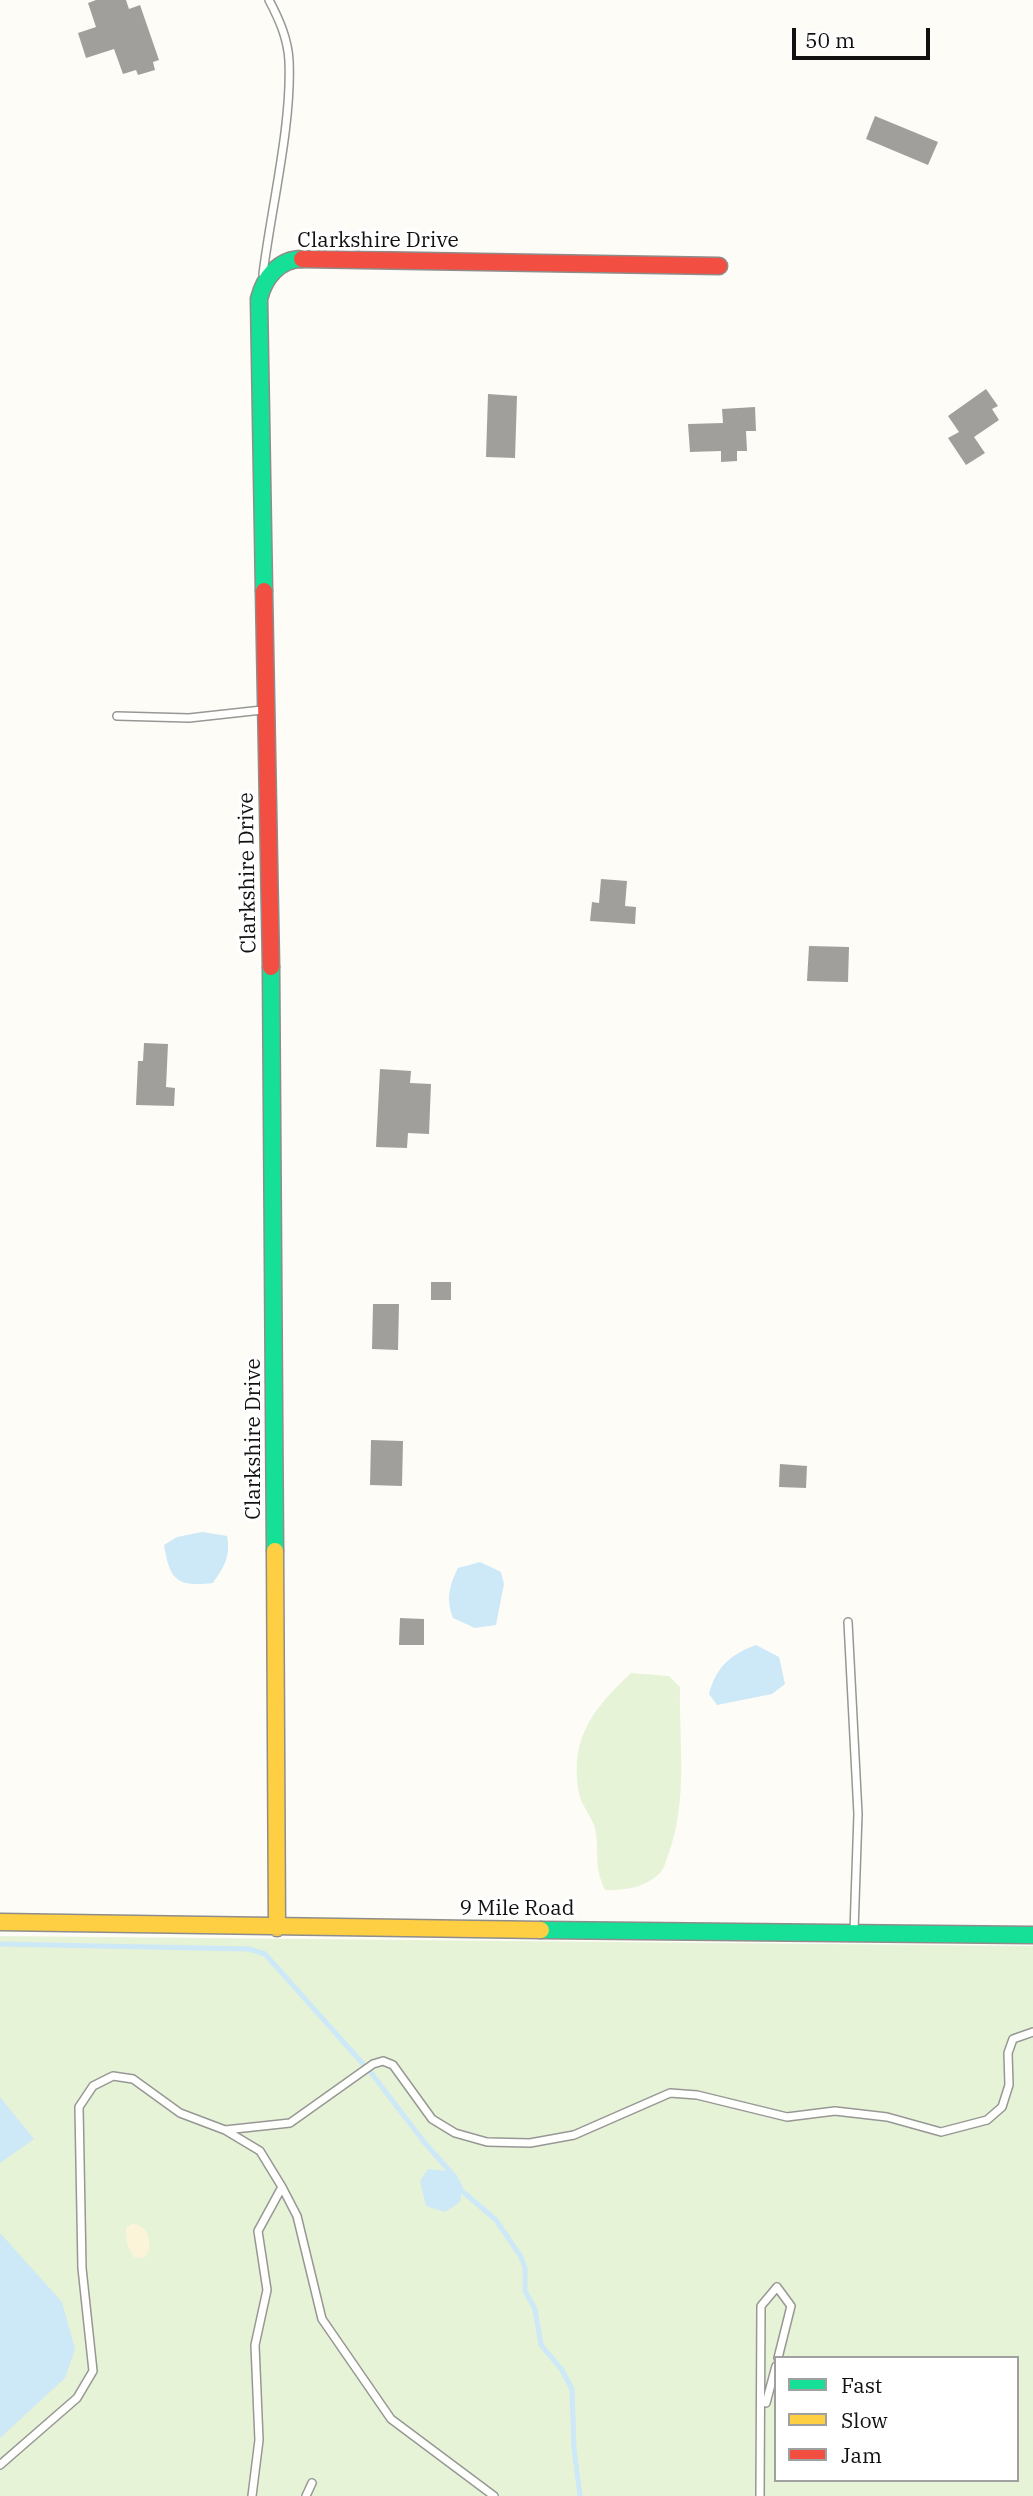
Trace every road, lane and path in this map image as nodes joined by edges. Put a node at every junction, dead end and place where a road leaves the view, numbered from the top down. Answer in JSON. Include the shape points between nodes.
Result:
{"nodes":[{"id":1,"x":269,"y":0,"type":"edge"},
{"id":2,"x":719,"y":266,"type":"dead end"},
{"id":3,"x":261,"y":288,"type":"junction"},
{"id":4,"x":266,"y":710,"type":"junction"},
{"id":5,"x":117,"y":716,"type":"dead end"},
{"id":6,"x":848,"y":1622,"type":"dead end"},
{"id":7,"x":0,"y":1922,"type":"edge"},
{"id":8,"x":277,"y":1928,"type":"junction"},
{"id":9,"x":854,"y":1932,"type":"junction"},
{"id":10,"x":1033,"y":1935,"type":"edge"},
{"id":11,"x":1033,"y":2032,"type":"edge"},
{"id":12,"x":225,"y":2130,"type":"junction"},
{"id":13,"x":282,"y":2187,"type":"junction"},
{"id":14,"x":778,"y":2356,"type":"edge"},
{"id":15,"x":774,"y":2373,"type":"edge"},
{"id":16,"x":763,"y":2414,"type":"junction"},
{"id":17,"x":0,"y":2465,"type":"edge"},
{"id":18,"x":312,"y":2483,"type":"dead end"},
{"id":19,"x":252,"y":2496,"type":"edge"},
{"id":20,"x":306,"y":2496,"type":"edge"},
{"id":21,"x":494,"y":2496,"type":"edge"},
{"id":22,"x":760,"y":2496,"type":"edge"}],
"edges":[{"from":1,"to":3,"type":"lane","via":[[285,34],[289,61]]},
{"from":2,"to":3,"type":"street","name":"Clarkshire Drive","via":[[295,259],[273,270]]},
{"from":3,"to":4,"type":"street","name":"Clarkshire Drive"},
{"from":4,"to":5,"type":"lane","via":[[190,718]]},
{"from":4,"to":8,"type":"street","name":"Clarkshire Drive"},
{"from":6,"to":9,"type":"lane","via":[[858,1814]]},
{"from":7,"to":8,"type":"street","name":"9 Mile Road"},
{"from":8,"to":9,"type":"street","name":"9 Mile Road"},
{"from":9,"to":10,"type":"street","name":"9 Mile Road"},
{"from":11,"to":12,"type":"lane","via":[[1013,2039],[1002,2107],[987,2120],[941,2132],[887,2117],[835,2110],[787,2118],[697,2095],[670,2093],[574,2136],[530,2143],[488,2142],[455,2133],[432,2119],[393,2065],[383,2061],[290,2123]]},
{"from":12,"to":13,"type":"lane","via":[[260,2151]]},
{"from":12,"to":17,"type":"lane","via":[[180,2113],[133,2079],[113,2076],[93,2086],[79,2107],[82,2268],[93,2371],[77,2398]]},
{"from":13,"to":19,"type":"lane","via":[[258,2231],[267,2290],[255,2345],[259,2440]]},
{"from":13,"to":21,"type":"lane","via":[[297,2216],[322,2319],[391,2419]]},
{"from":14,"to":16,"type":"lane","via":[[791,2306],[777,2287],[761,2306]]},
{"from":15,"to":16,"type":"lane"},
{"from":16,"to":22,"type":"lane"},
{"from":18,"to":20,"type":"lane"}]}
